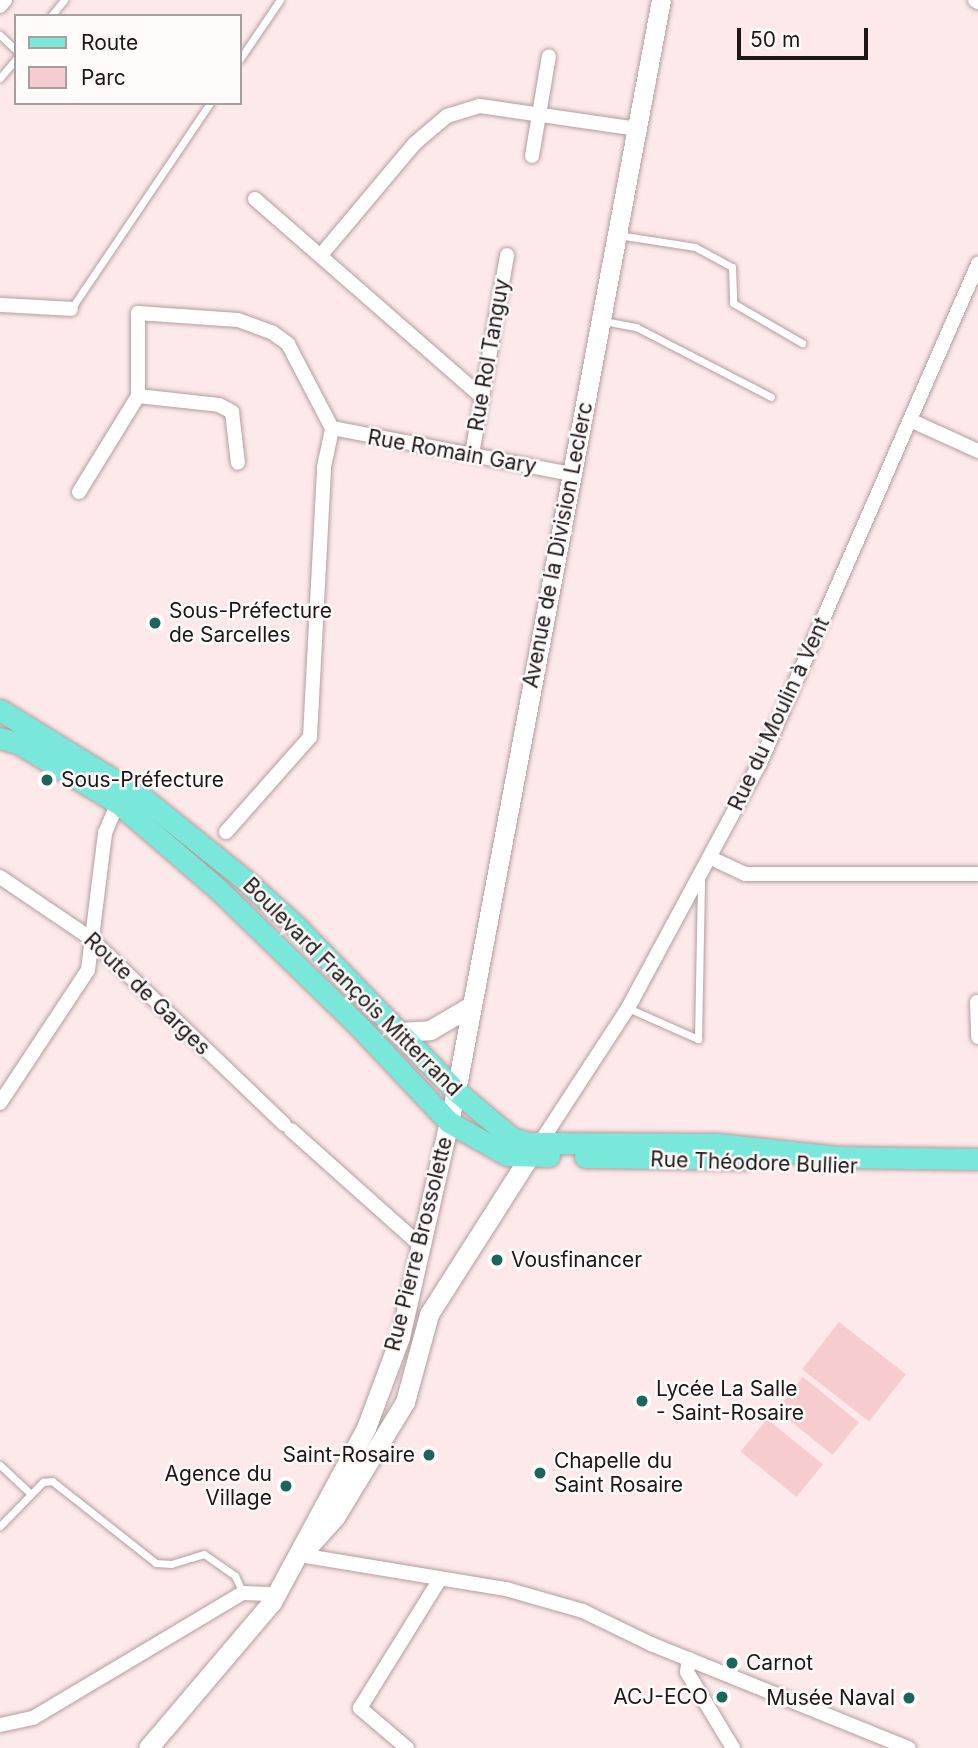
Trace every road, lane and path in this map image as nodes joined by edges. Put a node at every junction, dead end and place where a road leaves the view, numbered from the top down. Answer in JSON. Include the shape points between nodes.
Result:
{"nodes":[{"id":1,"x":5,"y":0,"type":"edge"},
{"id":2,"x":64,"y":0,"type":"edge"},
{"id":3,"x":280,"y":0,"type":"edge"},
{"id":4,"x":661,"y":0,"type":"edge"},
{"id":5,"x":0,"y":6,"type":"edge"},
{"id":6,"x":53,"y":14,"type":"edge"},
{"id":7,"x":0,"y":35,"type":"edge"},
{"id":8,"x":14,"y":48,"type":"edge"},
{"id":9,"x":242,"y":56,"type":"edge"},
{"id":10,"x":549,"y":56,"type":"dead end"},
{"id":11,"x":14,"y":62,"type":"edge"},
{"id":12,"x":0,"y":79,"type":"edge"},
{"id":13,"x":209,"y":105,"type":"edge"},
{"id":14,"x":540,"y":112,"type":"junction"},
{"id":15,"x":637,"y":129,"type":"junction"},
{"id":16,"x":532,"y":156,"type":"dead end"},
{"id":17,"x":255,"y":200,"type":"dead end"},
{"id":18,"x":617,"y":234,"type":"junction"},
{"id":19,"x":321,"y":255,"type":"junction"},
{"id":20,"x":506,"y":255,"type":"dead end"},
{"id":21,"x":978,"y":264,"type":"edge"},
{"id":22,"x":0,"y":305,"type":"edge"},
{"id":23,"x":71,"y":310,"type":"joint"},
{"id":24,"x":601,"y":320,"type":"junction"},
{"id":25,"x":802,"y":343,"type":"dead end"},
{"id":26,"x":138,"y":396,"type":"junction"},
{"id":27,"x":481,"y":396,"type":"junction"},
{"id":28,"x":771,"y":397,"type":"dead end"},
{"id":29,"x":910,"y":420,"type":"junction"},
{"id":30,"x":332,"y":428,"type":"junction"},
{"id":31,"x":978,"y":451,"type":"edge"},
{"id":32,"x":472,"y":454,"type":"junction"},
{"id":33,"x":238,"y":463,"type":"dead end"},
{"id":34,"x":572,"y":474,"type":"junction"},
{"id":35,"x":79,"y":492,"type":"dead end"},
{"id":36,"x":0,"y":710,"type":"edge"},
{"id":37,"x":0,"y":740,"type":"edge"},
{"id":38,"x":118,"y":803,"type":"junction"},
{"id":39,"x":226,"y":832,"type":"dead end"},
{"id":40,"x":711,"y":858,"type":"junction"},
{"id":41,"x":978,"y":874,"type":"edge"},
{"id":42,"x":0,"y":877,"type":"edge"},
{"id":43,"x":701,"y":877,"type":"junction"},
{"id":44,"x":90,"y":938,"type":"junction"},
{"id":45,"x":977,"y":1002,"type":"edge"},
{"id":46,"x":471,"y":1006,"type":"junction"},
{"id":47,"x":628,"y":1009,"type":"junction"},
{"id":48,"x":397,"y":1032,"type":"junction"},
{"id":49,"x":978,"y":1037,"type":"edge"},
{"id":50,"x":456,"y":1091,"type":"junction"},
{"id":51,"x":0,"y":1103,"type":"edge"},
{"id":52,"x":449,"y":1122,"type":"junction"},
{"id":53,"x":533,"y":1148,"type":"junction"},
{"id":54,"x":978,"y":1159,"type":"edge"},
{"id":55,"x":978,"y":1168,"type":"edge"},
{"id":56,"x":421,"y":1246,"type":"junction"},
{"id":57,"x":0,"y":1465,"type":"edge"},
{"id":58,"x":32,"y":1494,"type":"junction"},
{"id":59,"x":0,"y":1526,"type":"edge"},
{"id":60,"x":300,"y":1555,"type":"junction"},
{"id":61,"x":440,"y":1579,"type":"junction"},
{"id":62,"x":243,"y":1593,"type":"junction"},
{"id":63,"x":277,"y":1594,"type":"junction"},
{"id":64,"x":689,"y":1660,"type":"junction"},
{"id":65,"x":0,"y":1725,"type":"edge"},
{"id":66,"x":148,"y":1748,"type":"edge"},
{"id":67,"x":407,"y":1748,"type":"edge"},
{"id":68,"x":733,"y":1748,"type":"edge"},
{"id":69,"x":909,"y":1748,"type":"edge"}],
"edges":[{"from":1,"to":5,"type":"street"},
{"from":2,"to":6,"type":"lane"},
{"from":3,"to":9,"type":"lane"},
{"from":4,"to":15,"type":"main road","name":"Avenue de la Division Leclerc"},
{"from":7,"to":8,"type":"lane"},
{"from":10,"to":14,"type":"street"},
{"from":11,"to":12,"type":"lane"},
{"from":13,"to":23,"type":"lane"},
{"from":14,"to":15,"type":"street"},
{"from":14,"to":16,"type":"street"},
{"from":14,"to":19,"type":"street","via":[[480,106],[447,116],[414,144]]},
{"from":15,"to":18,"type":"main road","name":"Avenue de la Division Leclerc"},
{"from":17,"to":19,"type":"street"},
{"from":18,"to":24,"type":"main road","name":"Avenue de la Division Leclerc"},
{"from":18,"to":25,"type":"lane","via":[[695,247],[732,267],[733,303]]},
{"from":19,"to":27,"type":"street"},
{"from":20,"to":27,"type":"street","name":"Rue Rol Tanguy"},
{"from":21,"to":29,"type":"street","name":"Rue du Moulin à Vent"},
{"from":22,"to":23,"type":"street"},
{"from":24,"to":28,"type":"lane","via":[[636,327]]},
{"from":24,"to":34,"type":"main road","name":"Avenue de la Division Leclerc"},
{"from":26,"to":30,"type":"street","via":[[138,313],[238,320],[288,344]]},
{"from":26,"to":33,"type":"street","via":[[219,405],[232,412]]},
{"from":26,"to":35,"type":"street"},
{"from":27,"to":32,"type":"street","name":"Rue Rol Tanguy"},
{"from":29,"to":31,"type":"street"},
{"from":29,"to":40,"type":"street","name":"Rue du Moulin à Vent","via":[[760,763]]},
{"from":30,"to":32,"type":"street","name":"Rue Romain Gary"},
{"from":30,"to":39,"type":"street","via":[[324,467],[310,737]]},
{"from":32,"to":34,"type":"street","name":"Rue Romain Gary"},
{"from":34,"to":46,"type":"main road","name":"Avenue de la Division Leclerc"},
{"from":36,"to":48,"type":"main road","name":"Boulevard François Mitterrand","via":[[143,798],[198,841],[299,928]]},
{"from":37,"to":38,"type":"main road","name":"Boulevard François Mitterrand","via":[[18,743]]},
{"from":38,"to":44,"type":"street","via":[[105,833]]},
{"from":38,"to":52,"type":"main road","name":"Boulevard François Mitterrand","via":[[218,889],[356,1023]]},
{"from":40,"to":41,"type":"street","via":[[746,874]]},
{"from":40,"to":43,"type":"street","name":"Rue du Moulin à Vent"},
{"from":42,"to":44,"type":"street","name":"Route de Garges"},
{"from":43,"to":47,"type":"street","name":"Rue du Moulin à Vent"},
{"from":43,"to":47,"type":"lane","via":[[698,1039]]},
{"from":44,"to":51,"type":"street","via":[[88,970]]},
{"from":44,"to":56,"type":"street","name":"Route de Garges"},
{"from":45,"to":49,"type":"street"},
{"from":46,"to":48,"type":"main road","via":[[441,1027]]},
{"from":46,"to":50,"type":"main road","name":"Avenue de la Division Leclerc"},
{"from":47,"to":53,"type":"street","name":"Rue du Moulin à Vent"},
{"from":48,"to":50,"type":"main road","name":"Boulevard François Mitterrand"},
{"from":50,"to":52,"type":"main road","name":"Rue Pierre Brossolette"},
{"from":50,"to":53,"type":"main road","name":"Boulevard François Mitterrand","via":[[504,1133]]},
{"from":52,"to":53,"type":"main road","name":"Boulevard François Mitterrand","via":[[507,1155]]},
{"from":52,"to":56,"type":"main road","name":"Rue Pierre Brossolette"},
{"from":53,"to":54,"type":"main road","name":"Rue Théodore Bullier","via":[[717,1144],[838,1157]]},
{"from":53,"to":55,"type":"main road","name":"Rue Théodore Bullier"},
{"from":53,"to":60,"type":"main road","name":"Rue Pierre Brossolette","via":[[429,1314],[416,1369],[392,1424],[335,1517]]},
{"from":56,"to":60,"type":"main road","name":"Rue Pierre Brossolette","via":[[400,1337],[366,1428],[313,1519]]},
{"from":57,"to":58,"type":"lane"},
{"from":58,"to":59,"type":"lane"},
{"from":58,"to":62,"type":"lane","via":[[43,1482],[52,1481],[156,1563],[204,1554],[235,1576]]},
{"from":60,"to":61,"type":"street"},
{"from":60,"to":63,"type":"main road","name":"Rue Pierre Brossolette"},
{"from":61,"to":64,"type":"street","via":[[506,1589],[583,1611]]},
{"from":61,"to":67,"type":"street","via":[[360,1707]]},
{"from":62,"to":63,"type":"street"},
{"from":62,"to":65,"type":"street","via":[[33,1718]]},
{"from":63,"to":66,"type":"main road","name":"Rue Pierre Brossolette"},
{"from":64,"to":68,"type":"street","via":[[687,1672]]},
{"from":64,"to":69,"type":"street"}]}
